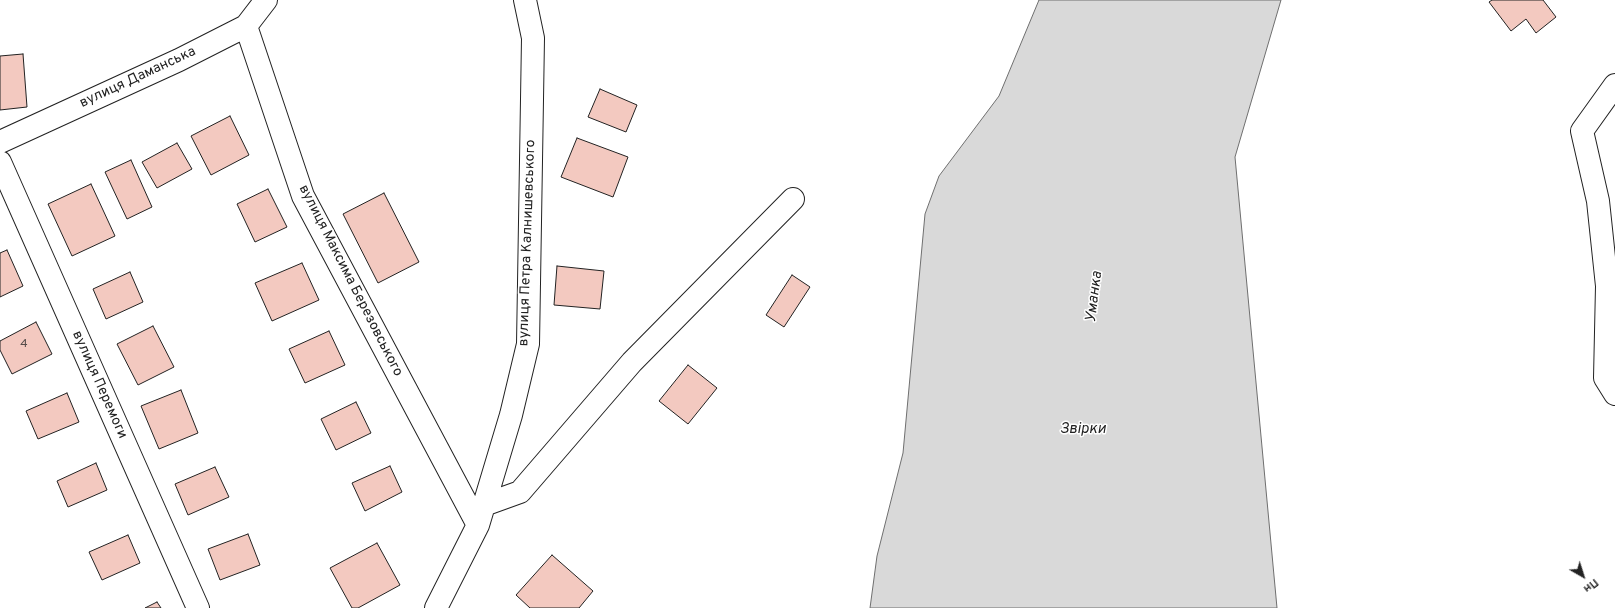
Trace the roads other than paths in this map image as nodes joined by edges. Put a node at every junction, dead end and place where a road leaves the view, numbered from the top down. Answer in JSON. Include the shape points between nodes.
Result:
{"nodes":[{"id":1,"x":266,"y":0,"type":"edge"},
{"id":2,"x":525,"y":0,"type":"edge"},
{"id":3,"x":246,"y":26,"type":"junction"},
{"id":4,"x":1615,"y":86,"type":"edge"},
{"id":5,"x":0,"y":142,"type":"edge"},
{"id":6,"x":0,"y":162,"type":"edge"},
{"id":7,"x":793,"y":200,"type":"dead end"},
{"id":8,"x":1615,"y":394,"type":"edge"},
{"id":9,"x":481,"y":515,"type":"junction"},
{"id":10,"x":198,"y":608,"type":"edge"},
{"id":11,"x":436,"y":608,"type":"edge"}],
"edges":[{"from":1,"to":3,"type":"street","name":"вулиця Даманська"},
{"from":2,"to":9,"type":"street","name":"вулиця Петра Калнишевського","via":[[533,38],[528,344],[511,415]]},
{"from":3,"to":5,"type":"street","name":"вулиця Даманська","via":[[179,60]]},
{"from":3,"to":9,"type":"street","name":"вулиця Максима Березовського","via":[[303,196]]},
{"from":4,"to":8,"type":"street","via":[[1582,131],[1598,201],[1607,286],[1605,378]]},
{"from":6,"to":10,"type":"street","name":"вулиця Перемоги"},
{"from":7,"to":9,"type":"street","via":[[632,362],[520,492]]},
{"from":9,"to":11,"type":"street","name":"вулиця Петра Калнишевського"}]}
